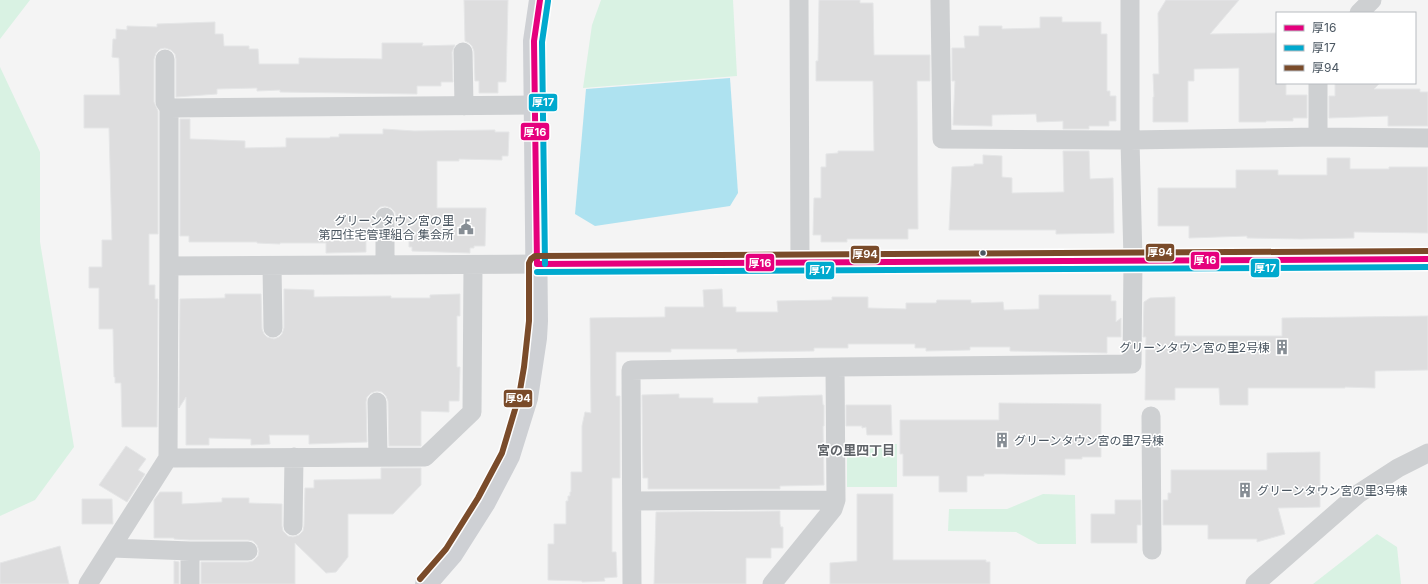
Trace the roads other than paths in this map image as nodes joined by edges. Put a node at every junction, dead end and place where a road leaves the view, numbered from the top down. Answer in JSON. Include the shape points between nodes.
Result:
{"nodes":[{"id":1,"x":540,"y":0,"type":"edge"},
{"id":2,"x":799,"y":0,"type":"edge"},
{"id":3,"x":940,"y":0,"type":"edge"},
{"id":4,"x":1130,"y":0,"type":"edge"},
{"id":5,"x":1372,"y":0,"type":"edge"},
{"id":6,"x":1360,"y":12,"type":"edge"},
{"id":7,"x":463,"y":52,"type":"dead end"},
{"id":8,"x":164,"y":59,"type":"dead end"},
{"id":9,"x":1318,"y":84,"type":"edge"},
{"id":10,"x":534,"y":105,"type":"junction"},
{"id":11,"x":464,"y":106,"type":"junction"},
{"id":12,"x":169,"y":108,"type":"junction"},
{"id":13,"x":1318,"y":137,"type":"junction"},
{"id":14,"x":1428,"y":138,"type":"edge"},
{"id":15,"x":1130,"y":140,"type":"junction"},
{"id":16,"x":385,"y":217,"type":"dead end"},
{"id":17,"x":1428,"y":259,"type":"edge"},
{"id":18,"x":1133,"y":260,"type":"junction"},
{"id":19,"x":800,"y":262,"type":"junction"},
{"id":20,"x":537,"y":264,"type":"junction"},
{"id":21,"x":385,"y":265,"type":"junction"},
{"id":22,"x":473,"y":265,"type":"junction"},
{"id":23,"x":169,"y":266,"type":"junction"},
{"id":24,"x":272,"y":266,"type":"junction"},
{"id":25,"x":273,"y":328,"type":"dead end"},
{"id":26,"x":835,"y":367,"type":"junction"},
{"id":27,"x":377,"y":402,"type":"dead end"},
{"id":28,"x":1151,"y":416,"type":"dead end"},
{"id":29,"x":1428,"y":453,"type":"edge"},
{"id":30,"x":294,"y":457,"type":"junction"},
{"id":31,"x":378,"y":457,"type":"junction"},
{"id":32,"x":168,"y":458,"type":"junction"},
{"id":33,"x":836,"y":500,"type":"junction"},
{"id":34,"x":632,"y":501,"type":"junction"},
{"id":35,"x":293,"y":526,"type":"dead end"},
{"id":36,"x":112,"y":548,"type":"junction"},
{"id":37,"x":1152,"y":550,"type":"dead end"},
{"id":38,"x":190,"y":551,"type":"junction"},
{"id":39,"x":248,"y":551,"type":"dead end"},
{"id":40,"x":88,"y":584,"type":"edge"},
{"id":41,"x":190,"y":584,"type":"edge"},
{"id":42,"x":426,"y":584,"type":"edge"},
{"id":43,"x":632,"y":584,"type":"edge"},
{"id":44,"x":772,"y":584,"type":"edge"},
{"id":45,"x":1255,"y":584,"type":"edge"}],
"edges":[{"from":1,"to":10,"type":"street","via":[[534,41]]},
{"from":2,"to":19,"type":"street"},
{"from":3,"to":15,"type":"street","via":[[942,139]]},
{"from":4,"to":15,"type":"street"},
{"from":5,"to":6,"type":"street"},
{"from":7,"to":11,"type":"street"},
{"from":8,"to":12,"type":"street","via":[[165,102]]},
{"from":9,"to":13,"type":"street"},
{"from":10,"to":11,"type":"street"},
{"from":10,"to":20,"type":"street"},
{"from":11,"to":12,"type":"street"},
{"from":12,"to":23,"type":"street"},
{"from":13,"to":14,"type":"street"},
{"from":13,"to":15,"type":"street"},
{"from":15,"to":18,"type":"street"},
{"from":16,"to":21,"type":"street"},
{"from":17,"to":18,"type":"street"},
{"from":18,"to":19,"type":"street"},
{"from":18,"to":26,"type":"street","via":[[1132,364]]},
{"from":19,"to":20,"type":"street"},
{"from":20,"to":22,"type":"street"},
{"from":20,"to":42,"type":"street","via":[[532,368],[527,398],[509,456],[485,502],[452,554]]},
{"from":21,"to":22,"type":"street"},
{"from":21,"to":24,"type":"street"},
{"from":22,"to":31,"type":"street","via":[[472,412],[425,457]]},
{"from":23,"to":24,"type":"street"},
{"from":23,"to":32,"type":"street"},
{"from":24,"to":25,"type":"street"},
{"from":26,"to":33,"type":"street"},
{"from":26,"to":34,"type":"street","via":[[631,370]]},
{"from":27,"to":31,"type":"street"},
{"from":28,"to":37,"type":"street"},
{"from":29,"to":45,"type":"street","via":[[1398,468],[1358,494]]},
{"from":30,"to":31,"type":"street"},
{"from":30,"to":32,"type":"street"},
{"from":30,"to":35,"type":"street"},
{"from":32,"to":36,"type":"street"},
{"from":33,"to":34,"type":"street"},
{"from":33,"to":44,"type":"street","via":[[833,509]]},
{"from":34,"to":43,"type":"street"},
{"from":36,"to":38,"type":"street"},
{"from":36,"to":40,"type":"street"},
{"from":38,"to":39,"type":"street"},
{"from":38,"to":41,"type":"street"}]}
